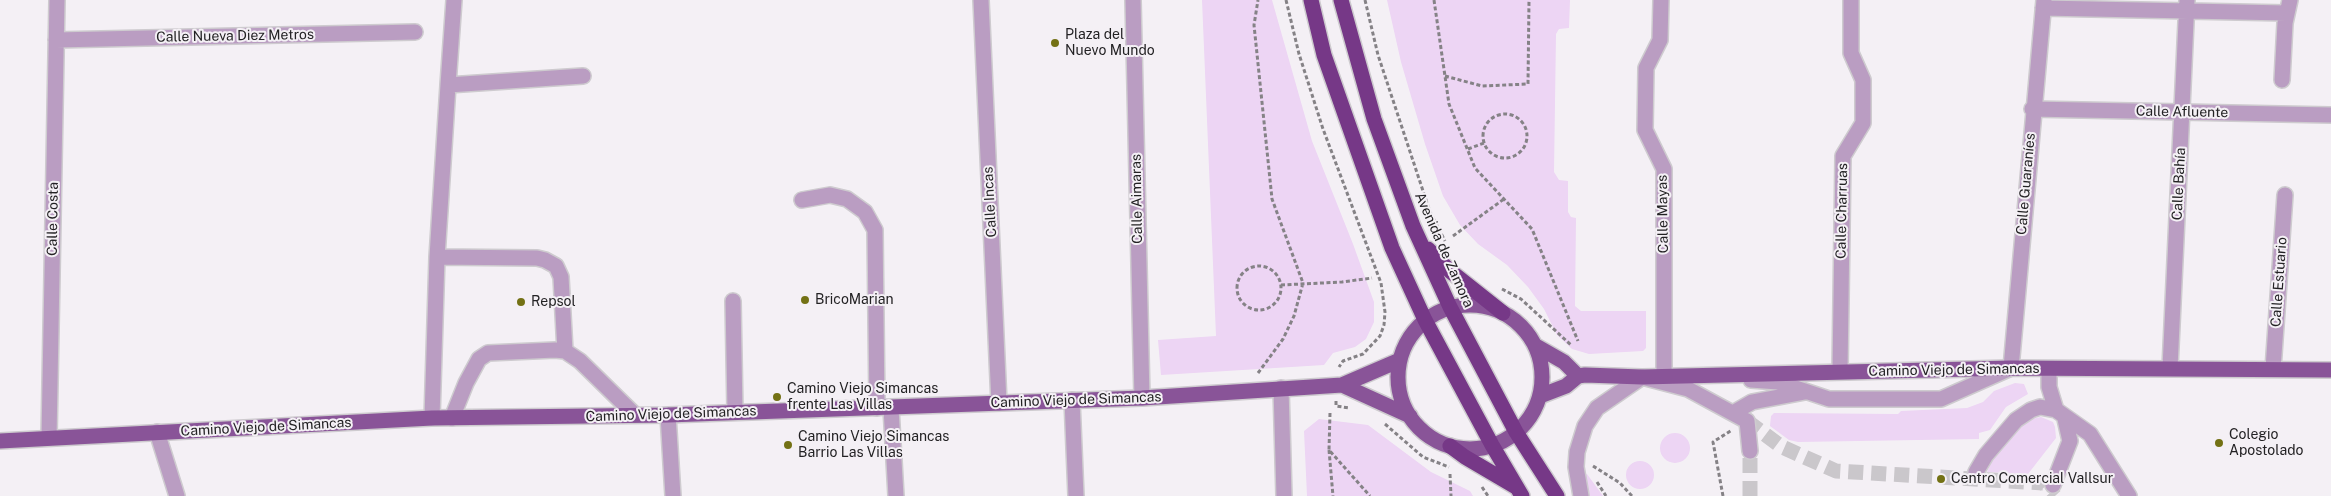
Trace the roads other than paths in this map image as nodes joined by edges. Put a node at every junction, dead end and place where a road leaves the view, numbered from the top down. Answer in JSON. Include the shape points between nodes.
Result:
{"nodes":[{"id":1,"x":57,"y":0,"type":"edge"},
{"id":2,"x":454,"y":0,"type":"edge"},
{"id":3,"x":981,"y":0,"type":"edge"},
{"id":4,"x":1133,"y":0,"type":"edge"},
{"id":5,"x":1311,"y":0,"type":"edge"},
{"id":6,"x":1341,"y":0,"type":"edge"},
{"id":7,"x":1661,"y":0,"type":"edge"},
{"id":8,"x":1851,"y":0,"type":"edge"},
{"id":9,"x":2043,"y":4,"type":"edge"},
{"id":10,"x":2187,"y":5,"type":"edge"},
{"id":11,"x":2288,"y":6,"type":"edge"},
{"id":12,"x":415,"y":32,"type":"dead end"},
{"id":13,"x":56,"y":40,"type":"junction"},
{"id":14,"x":583,"y":76,"type":"dead end"},
{"id":15,"x":2282,"y":80,"type":"dead end"},
{"id":16,"x":448,"y":85,"type":"junction"},
{"id":17,"x":2032,"y":109,"type":"junction"},
{"id":18,"x":2182,"y":112,"type":"junction"},
{"id":19,"x":2331,"y":115,"type":"edge"},
{"id":20,"x":2285,"y":195,"type":"dead end"},
{"id":21,"x":802,"y":200,"type":"dead end"},
{"id":22,"x":1420,"y":241,"type":"junction"},
{"id":23,"x":437,"y":257,"type":"junction"},
{"id":24,"x":733,"y":301,"type":"dead end"},
{"id":25,"x":1450,"y":307,"type":"junction"},
{"id":26,"x":1503,"y":312,"type":"junction"},
{"id":27,"x":1425,"y":320,"type":"junction"},
{"id":28,"x":1536,"y":346,"type":"junction"},
{"id":29,"x":565,"y":351,"type":"junction"},
{"id":30,"x":1400,"y":360,"type":"junction"},
{"id":31,"x":2011,"y":368,"type":"junction"},
{"id":32,"x":2170,"y":368,"type":"junction"},
{"id":33,"x":2049,"y":369,"type":"junction"},
{"id":34,"x":2273,"y":369,"type":"junction"},
{"id":35,"x":2331,"y":370,"type":"edge"},
{"id":36,"x":1840,"y":371,"type":"junction"},
{"id":37,"x":1695,"y":375,"type":"junction"},
{"id":38,"x":1578,"y":376,"type":"junction"},
{"id":39,"x":1664,"y":376,"type":"junction"},
{"id":40,"x":1642,"y":377,"type":"junction"},
{"id":41,"x":1342,"y":385,"type":"junction"},
{"id":42,"x":1281,"y":388,"type":"junction"},
{"id":43,"x":1807,"y":392,"type":"junction"},
{"id":44,"x":1540,"y":396,"type":"junction"},
{"id":45,"x":1142,"y":398,"type":"junction"},
{"id":46,"x":1072,"y":400,"type":"junction"},
{"id":47,"x":999,"y":403,"type":"junction"},
{"id":48,"x":884,"y":408,"type":"junction"},
{"id":49,"x":735,"y":412,"type":"junction"},
{"id":50,"x":2061,"y":414,"type":"junction"},
{"id":51,"x":635,"y":415,"type":"junction"},
{"id":52,"x":668,"y":415,"type":"junction"},
{"id":53,"x":1410,"y":416,"type":"junction"},
{"id":54,"x":432,"y":418,"type":"junction"},
{"id":55,"x":452,"y":418,"type":"junction"},
{"id":56,"x":1735,"y":420,"type":"junction"},
{"id":57,"x":157,"y":432,"type":"junction"},
{"id":58,"x":1516,"y":432,"type":"junction"},
{"id":59,"x":49,"y":438,"type":"junction"},
{"id":60,"x":0,"y":441,"type":"edge"},
{"id":61,"x":1492,"y":445,"type":"junction"},
{"id":62,"x":1450,"y":446,"type":"junction"},
{"id":63,"x":1750,"y":452,"type":"tunnel mouth"},
{"id":64,"x":1976,"y":472,"type":"dead end"},
{"id":65,"x":2053,"y":485,"type":"dead end"},
{"id":66,"x":1520,"y":492,"type":"edge"},
{"id":67,"x":177,"y":496,"type":"edge"},
{"id":68,"x":673,"y":496,"type":"edge"},
{"id":69,"x":896,"y":496,"type":"edge"},
{"id":70,"x":1076,"y":496,"type":"edge"},
{"id":71,"x":1284,"y":496,"type":"edge"},
{"id":72,"x":1557,"y":496,"type":"edge"},
{"id":73,"x":1581,"y":496,"type":"edge"},
{"id":74,"x":2129,"y":496,"type":"edge"}],
"edges":[{"from":1,"to":13,"type":"street","name":"Calle Costa"},
{"from":2,"to":16,"type":"street"},
{"from":3,"to":47,"type":"street","name":"Calle Incas"},
{"from":4,"to":45,"type":"street","name":"Calle Aimaras"},
{"from":5,"to":27,"type":"highway","via":[[1324,55],[1385,231]]},
{"from":6,"to":22,"type":"highway","name":"Avenida de Zamora","via":[[1374,119]]},
{"from":7,"to":39,"type":"street","name":"Calle Mayas","via":[[1660,40],[1646,68],[1645,130],[1664,169]]},
{"from":8,"to":36,"type":"street","name":"Calle Charruas","via":[[1850,53],[1863,80],[1863,123],[1843,156]]},
{"from":9,"to":10,"type":"street"},
{"from":9,"to":17,"type":"street","name":"Calle Guaraníes"},
{"from":10,"to":11,"type":"street"},
{"from":10,"to":18,"type":"street","name":"Calle Bahía"},
{"from":11,"to":15,"type":"street"},
{"from":12,"to":13,"type":"street","name":"Calle Nueva Diez Metros"},
{"from":13,"to":59,"type":"street","name":"Calle Costa"},
{"from":14,"to":16,"type":"street"},
{"from":16,"to":23,"type":"street"},
{"from":17,"to":18,"type":"street","name":"Calle Afluente"},
{"from":17,"to":31,"type":"street","name":"Calle Guaraníes"},
{"from":18,"to":19,"type":"street","name":"Calle Afluente"},
{"from":18,"to":32,"type":"street","name":"Calle Bahía"},
{"from":20,"to":34,"type":"street","name":"Calle Estuario"},
{"from":21,"to":48,"type":"street","via":[[830,195],[848,199],[865,212],[875,230]]},
{"from":22,"to":25,"type":"highway","name":"Avenida de Zamora"},
{"from":22,"to":26,"type":"highway","via":[[1450,271]]},
{"from":23,"to":29,"type":"street","via":[[537,258],[556,266],[561,277]]},
{"from":23,"to":54,"type":"street"},
{"from":24,"to":49,"type":"street"},
{"from":25,"to":26,"type":"main road","via":[[1480,305]]},
{"from":25,"to":27,"type":"main road"},
{"from":25,"to":58,"type":"highway","name":"Avenida de Zamora"},
{"from":26,"to":28,"type":"main road","via":[[1524,329]]},
{"from":27,"to":30,"type":"main road","via":[[1412,333]]},
{"from":27,"to":61,"type":"highway"},
{"from":28,"to":38,"type":"main road","via":[[1564,362]]},
{"from":28,"to":44,"type":"main road","via":[[1542,371]]},
{"from":29,"to":51,"type":"street","via":[[580,361]]},
{"from":29,"to":55,"type":"street","via":[[488,353],[479,359]]},
{"from":30,"to":41,"type":"main road","name":"Camino Viejo de Simancas"},
{"from":30,"to":53,"type":"main road","via":[[1399,388]]},
{"from":31,"to":33,"type":"main road","name":"Camino Viejo de Simancas"},
{"from":31,"to":36,"type":"main road","name":"Camino Viejo de Simancas"},
{"from":31,"to":43,"type":"street","via":[[1941,398],[1829,399]]},
{"from":32,"to":33,"type":"main road","name":"Camino Viejo de Simancas"},
{"from":32,"to":34,"type":"main road","name":"Camino Viejo de Simancas"},
{"from":33,"to":50,"type":"street","via":[[2049,387]]},
{"from":34,"to":35,"type":"main road","name":"Camino Viejo de Simancas"},
{"from":36,"to":37,"type":"main road","name":"Camino Viejo de Simancas"},
{"from":37,"to":39,"type":"main road","name":"Camino Viejo de Simancas"},
{"from":37,"to":43,"type":"street","via":[[1778,382]]},
{"from":38,"to":40,"type":"main road","name":"Camino Viejo de Simancas"},
{"from":38,"to":44,"type":"main road","via":[[1566,386]]},
{"from":39,"to":40,"type":"main road","name":"Camino Viejo de Simancas"},
{"from":40,"to":56,"type":"street","via":[[1688,389]]},
{"from":40,"to":73,"type":"street","via":[[1597,408],[1585,426],[1576,467]]},
{"from":41,"to":42,"type":"main road","name":"Camino Viejo de Simancas"},
{"from":41,"to":53,"type":"main road","name":"Camino Viejo de Simancas"},
{"from":42,"to":45,"type":"main road","name":"Camino Viejo de Simancas"},
{"from":42,"to":71,"type":"street"},
{"from":43,"to":56,"type":"street","via":[[1752,402]]},
{"from":44,"to":58,"type":"main road","via":[[1533,413]]},
{"from":45,"to":46,"type":"main road","name":"Camino Viejo de Simancas"},
{"from":46,"to":47,"type":"main road","name":"Camino Viejo de Simancas"},
{"from":46,"to":70,"type":"street"},
{"from":47,"to":48,"type":"main road","name":"Camino Viejo de Simancas"},
{"from":48,"to":49,"type":"main road","name":"Camino Viejo de Simancas"},
{"from":48,"to":69,"type":"street"},
{"from":49,"to":52,"type":"main road","name":"Camino Viejo de Simancas"},
{"from":50,"to":64,"type":"street","via":[[2040,407],[2016,420]]},
{"from":50,"to":65,"type":"street","via":[[2070,441]]},
{"from":50,"to":74,"type":"street","via":[[2090,434]]},
{"from":51,"to":52,"type":"main road","name":"Camino Viejo de Simancas"},
{"from":51,"to":55,"type":"main road","name":"Camino Viejo de Simancas"},
{"from":52,"to":68,"type":"street"},
{"from":53,"to":62,"type":"main road","via":[[1429,435]]},
{"from":54,"to":55,"type":"main road","name":"Camino Viejo de Simancas"},
{"from":54,"to":57,"type":"main road","name":"Camino Viejo de Simancas"},
{"from":56,"to":63,"type":"street","via":[[1746,421]]},
{"from":57,"to":59,"type":"main road","name":"Camino Viejo de Simancas"},
{"from":57,"to":67,"type":"street"},
{"from":58,"to":61,"type":"main road"},
{"from":58,"to":72,"type":"highway","name":"Avenida de Zamora"},
{"from":59,"to":60,"type":"main road","name":"Camino Viejo de Simancas"},
{"from":61,"to":62,"type":"main road","via":[[1477,448]]},
{"from":61,"to":66,"type":"highway"},
{"from":62,"to":66,"type":"highway"}]}
